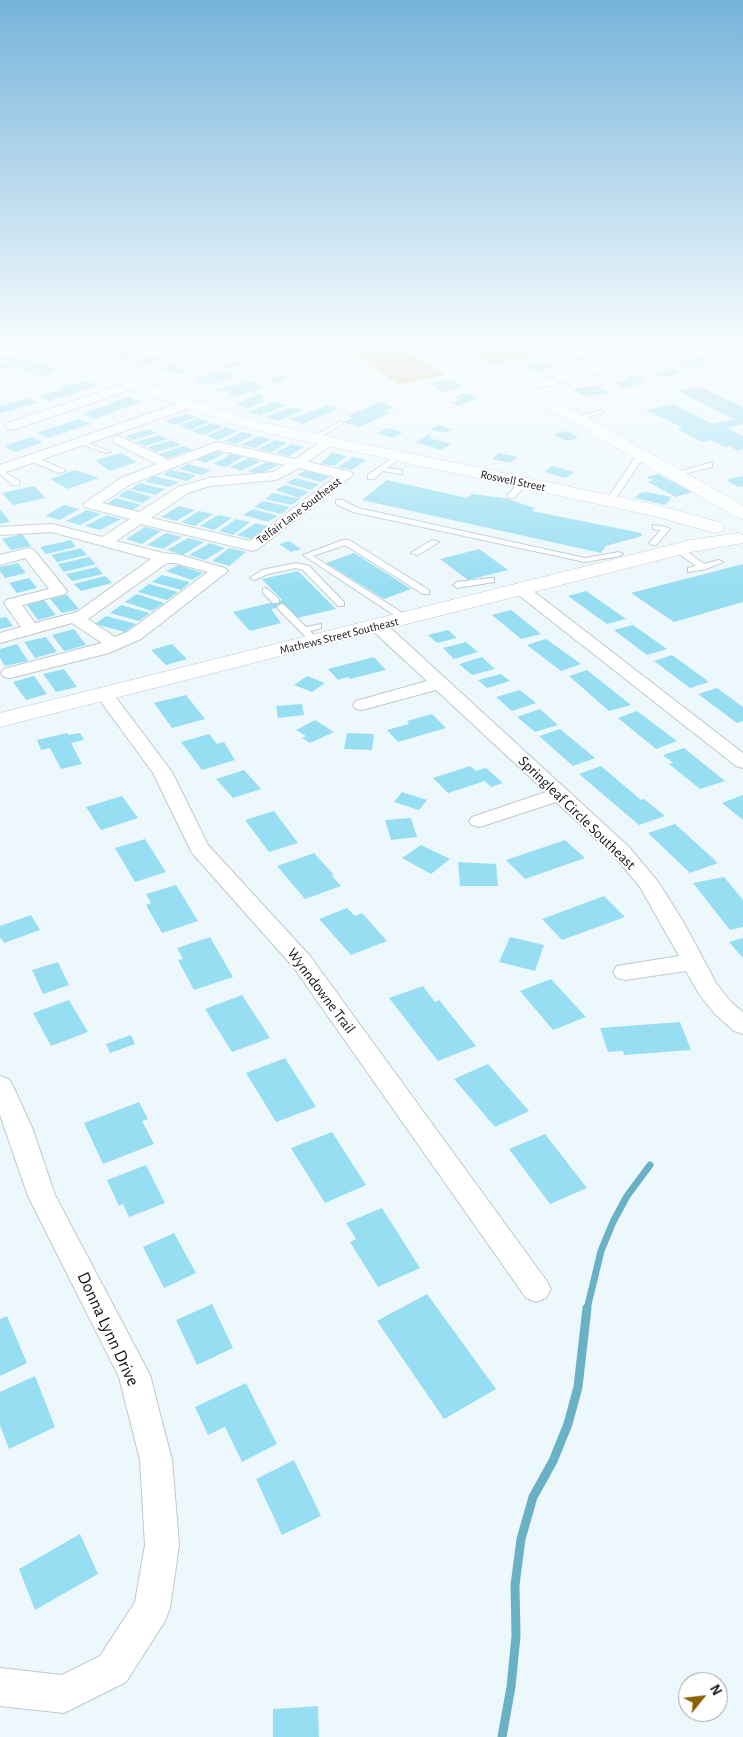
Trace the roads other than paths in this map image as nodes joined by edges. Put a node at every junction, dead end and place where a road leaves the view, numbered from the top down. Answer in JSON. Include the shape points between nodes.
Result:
{"nodes":[{"id":1,"x":129,"y":425,"type":"edge"},
{"id":2,"x":255,"y":425,"type":"edge"},
{"id":3,"x":338,"y":425,"type":"edge"},
{"id":4,"x":587,"y":425,"type":"edge"},
{"id":5,"x":119,"y":440,"type":"dead end"},
{"id":6,"x":319,"y":441,"type":"junction"},
{"id":7,"x":81,"y":442,"type":"junction"},
{"id":8,"x":107,"y":452,"type":"dead end"},
{"id":9,"x":644,"y":457,"type":"junction"},
{"id":10,"x":33,"y":459,"type":"junction"},
{"id":11,"x":167,"y":464,"type":"junction"},
{"id":12,"x":297,"y":464,"type":"junction"},
{"id":13,"x":398,"y":464,"type":"junction"},
{"id":14,"x":709,"y":465,"type":"dead end"},
{"id":15,"x":382,"y":469,"type":"junction"},
{"id":16,"x":0,"y":470,"type":"edge"},
{"id":17,"x":62,"y":470,"type":"dead end"},
{"id":18,"x":675,"y":474,"type":"junction"},
{"id":19,"x":371,"y":477,"type":"dead end"},
{"id":20,"x":16,"y":483,"type":"dead end"},
{"id":21,"x":610,"y":501,"type":"junction"},
{"id":22,"x":338,"y":502,"type":"dead end"},
{"id":23,"x":139,"y":518,"type":"junction"},
{"id":24,"x":657,"y":519,"type":"junction"},
{"id":25,"x":728,"y":520,"type":"edge"},
{"id":26,"x":0,"y":532,"type":"edge"},
{"id":27,"x":740,"y":539,"type":"edge"},
{"id":28,"x":104,"y":542,"type":"junction"},
{"id":29,"x":435,"y":542,"type":"dead end"},
{"id":30,"x":653,"y":544,"type":"dead end"},
{"id":31,"x":678,"y":549,"type":"junction"},
{"id":32,"x":415,"y":553,"type":"dead end"},
{"id":33,"x":619,"y":554,"type":"dead end"},
{"id":34,"x":163,"y":558,"type":"junction"},
{"id":35,"x":0,"y":560,"type":"edge"},
{"id":36,"x":719,"y":562,"type":"dead end"},
{"id":37,"x":703,"y":567,"type":"junction"},
{"id":38,"x":691,"y":570,"type":"dead end"},
{"id":39,"x":254,"y":578,"type":"dead end"},
{"id":40,"x":477,"y":584,"type":"junction"},
{"id":41,"x":457,"y":585,"type":"dead end"},
{"id":42,"x":491,"y":589,"type":"junction"},
{"id":43,"x":522,"y":590,"type":"junction"},
{"id":44,"x":266,"y":591,"type":"dead end"},
{"id":45,"x":426,"y":592,"type":"dead end"},
{"id":46,"x":341,"y":604,"type":"dead end"},
{"id":47,"x":392,"y":614,"type":"junction"},
{"id":48,"x":76,"y":618,"type":"junction"},
{"id":49,"x":32,"y":630,"type":"junction"},
{"id":50,"x":313,"y":633,"type":"junction"},
{"id":51,"x":0,"y":638,"type":"edge"},
{"id":52,"x":114,"y":644,"type":"junction"},
{"id":53,"x":10,"y":673,"type":"dead end"},
{"id":54,"x":440,"y":683,"type":"junction"},
{"id":55,"x":106,"y":695,"type":"junction"},
{"id":56,"x":362,"y":705,"type":"dead end"},
{"id":57,"x":0,"y":719,"type":"edge"},
{"id":58,"x":743,"y":762,"type":"edge"},
{"id":59,"x":559,"y":794,"type":"junction"},
{"id":60,"x":479,"y":821,"type":"dead end"},
{"id":61,"x":692,"y":962,"type":"junction"},
{"id":62,"x":625,"y":972,"type":"dead end"},
{"id":63,"x":743,"y":1025,"type":"edge"},
{"id":64,"x":0,"y":1086,"type":"edge"},
{"id":65,"x":536,"y":1289,"type":"dead end"},
{"id":66,"x":0,"y":1687,"type":"edge"}],
"edges":[{"from":1,"to":7,"type":"street"},
{"from":2,"to":6,"type":"street","name":"Roswell Street"},
{"from":3,"to":6,"type":"lane"},
{"from":4,"to":9,"type":"street"},
{"from":5,"to":11,"type":"street"},
{"from":6,"to":12,"type":"street"},
{"from":6,"to":13,"type":"street","name":"Roswell Street"},
{"from":7,"to":8,"type":"lane"},
{"from":7,"to":10,"type":"street"},
{"from":9,"to":18,"type":"street"},
{"from":9,"to":21,"type":"lane","via":[[637,461]]},
{"from":10,"to":16,"type":"street"},
{"from":10,"to":17,"type":"lane"},
{"from":11,"to":12,"type":"street","name":"Telfair Lane Southeast","via":[[217,446]]},
{"from":11,"to":23,"type":"street","name":"Telfair Lane Southeast","via":[[126,481],[90,504]]},
{"from":12,"to":23,"type":"street","via":[[270,478],[219,480],[191,486]]},
{"from":12,"to":23,"type":"street","name":"Telfair Lane Southeast","via":[[346,474],[253,546]]},
{"from":13,"to":15,"type":"lane"},
{"from":13,"to":15,"type":"lane"},
{"from":13,"to":21,"type":"street","name":"Roswell Street","via":[[518,490]]},
{"from":14,"to":18,"type":"lane"},
{"from":15,"to":19,"type":"lane"},
{"from":16,"to":20,"type":"lane"},
{"from":18,"to":25,"type":"street","via":[[703,489]]},
{"from":21,"to":24,"type":"street","name":"Roswell Street"},
{"from":22,"to":33,"type":"lane","via":[[356,510],[585,560]]},
{"from":23,"to":28,"type":"street"},
{"from":24,"to":25,"type":"street","name":"Roswell Street"},
{"from":24,"to":30,"type":"lane","via":[[666,528]]},
{"from":25,"to":27,"type":"street","via":[[723,535]]},
{"from":25,"to":31,"type":"street","name":"Mathews Street Southeast"},
{"from":26,"to":28,"type":"street","via":[[44,527]]},
{"from":27,"to":31,"type":"street","name":"Mathews Street Southeast"},
{"from":28,"to":34,"type":"street"},
{"from":29,"to":32,"type":"lane"},
{"from":31,"to":37,"type":"lane"},
{"from":31,"to":43,"type":"street","name":"Mathews Street Southeast"},
{"from":34,"to":48,"type":"street"},
{"from":34,"to":52,"type":"street","via":[[220,570],[135,635]]},
{"from":35,"to":49,"type":"street","via":[[29,553],[59,591],[12,602]]},
{"from":36,"to":37,"type":"lane"},
{"from":37,"to":38,"type":"lane"},
{"from":39,"to":46,"type":"lane","via":[[296,565],[306,568]]},
{"from":40,"to":41,"type":"lane"},
{"from":40,"to":42,"type":"lane"},
{"from":40,"to":42,"type":"lane"},
{"from":42,"to":43,"type":"street","name":"Mathews Street Southeast"},
{"from":42,"to":47,"type":"street","name":"Mathews Street Southeast"},
{"from":43,"to":58,"type":"street"},
{"from":44,"to":50,"type":"lane"},
{"from":45,"to":47,"type":"lane","via":[[346,542],[307,555]]},
{"from":47,"to":50,"type":"street","name":"Mathews Street Southeast"},
{"from":47,"to":54,"type":"street","name":"Springleaf Circle Southeast"},
{"from":48,"to":49,"type":"street"},
{"from":48,"to":52,"type":"street"},
{"from":49,"to":51,"type":"street"},
{"from":50,"to":55,"type":"street","name":"Mathews Street Southeast"},
{"from":52,"to":53,"type":"street"},
{"from":54,"to":56,"type":"street"},
{"from":54,"to":59,"type":"street","name":"Springleaf Circle Southeast"},
{"from":55,"to":57,"type":"street","name":"Mathews Street Southeast"},
{"from":55,"to":65,"type":"street","name":"Wynndowne Trail","via":[[162,772],[199,848],[302,962]]},
{"from":59,"to":60,"type":"street"},
{"from":59,"to":61,"type":"street","name":"Springleaf Circle Southeast","via":[[622,852],[648,884],[673,923]]},
{"from":61,"to":62,"type":"street"},
{"from":61,"to":63,"type":"street","name":"Springleaf Circle Southeast","via":[[723,1008]]},
{"from":64,"to":66,"type":"street","name":"Donna Lynn Drive","via":[[20,1130],[42,1196],[134,1375],[156,1460],[162,1545],[152,1608],[113,1668],[64,1694]]}]}
